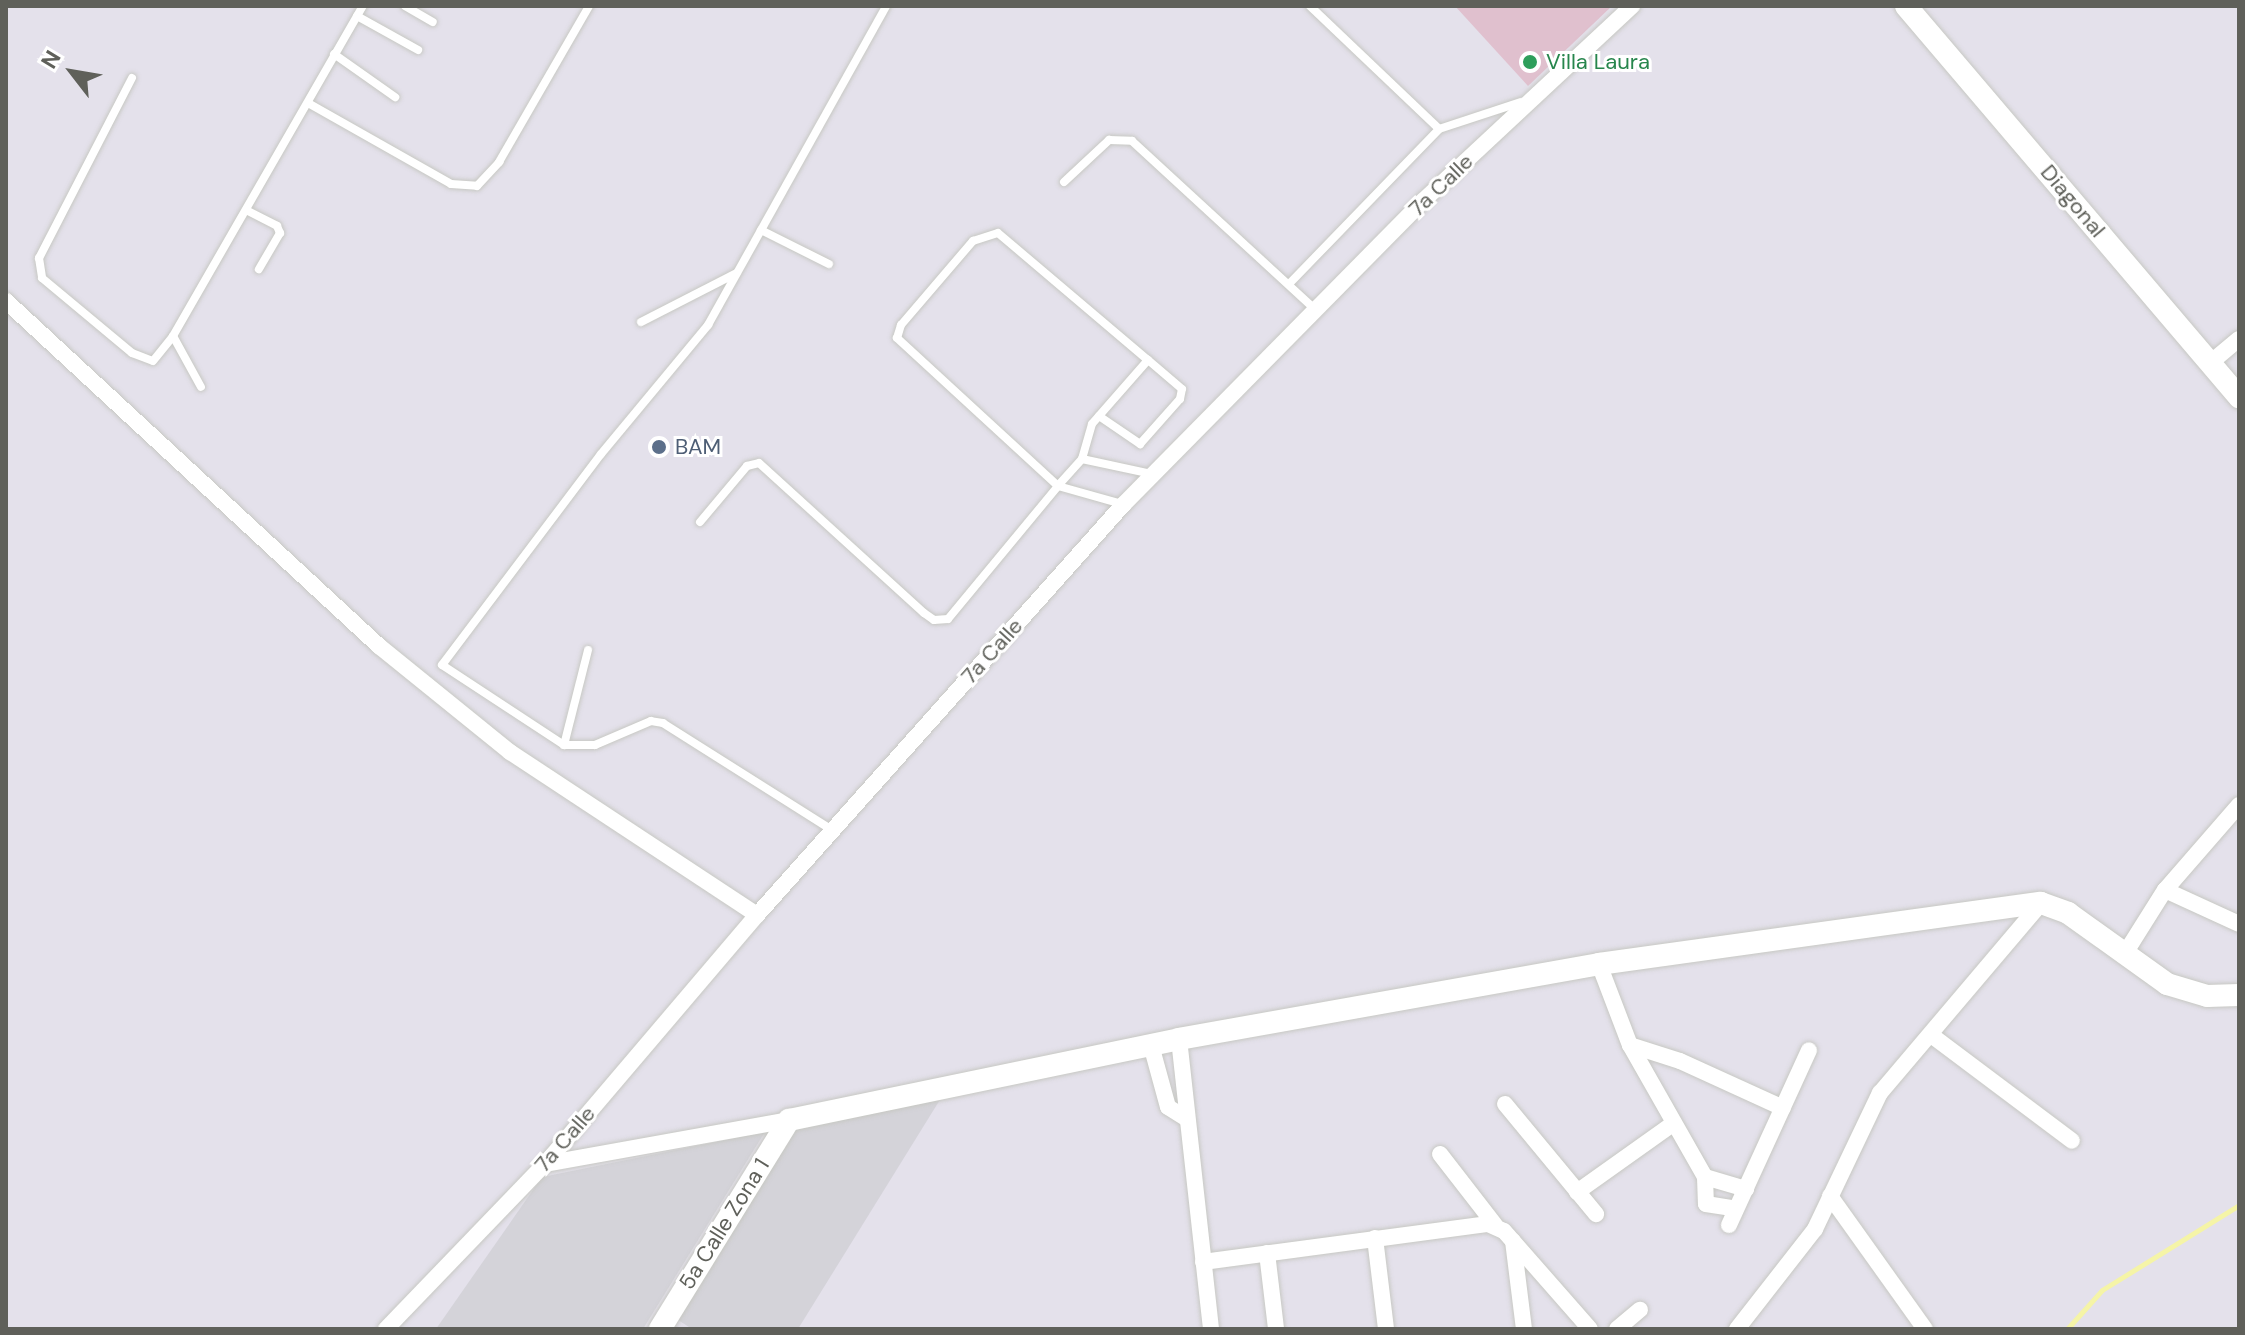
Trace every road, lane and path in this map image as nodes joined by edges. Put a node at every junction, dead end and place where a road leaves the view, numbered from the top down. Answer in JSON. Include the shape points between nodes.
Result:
{"nodes":[{"id":1,"x":363,"y":6,"type":"edge"},
{"id":2,"x":405,"y":6,"type":"edge"},
{"id":3,"x":589,"y":6,"type":"edge"},
{"id":4,"x":886,"y":6,"type":"edge"},
{"id":5,"x":1310,"y":6,"type":"edge"},
{"id":6,"x":1632,"y":6,"type":"edge"},
{"id":7,"x":1906,"y":6,"type":"edge"},
{"id":8,"x":357,"y":16,"type":"junction"},
{"id":9,"x":433,"y":22,"type":"dead end"},
{"id":10,"x":418,"y":50,"type":"dead end"},
{"id":11,"x":334,"y":54,"type":"junction"},
{"id":12,"x":132,"y":78,"type":"dead end"},
{"id":13,"x":395,"y":97,"type":"dead end"},
{"id":14,"x":1533,"y":98,"type":"junction"},
{"id":15,"x":308,"y":103,"type":"junction"},
{"id":16,"x":1439,"y":129,"type":"junction"},
{"id":17,"x":1064,"y":182,"type":"dead end"},
{"id":18,"x":246,"y":210,"type":"junction"},
{"id":19,"x":761,"y":230,"type":"junction"},
{"id":20,"x":829,"y":264,"type":"dead end"},
{"id":21,"x":259,"y":269,"type":"dead end"},
{"id":22,"x":736,"y":273,"type":"junction"},
{"id":23,"x":1289,"y":284,"type":"junction"},
{"id":24,"x":6,"y":301,"type":"edge"},
{"id":25,"x":1316,"y":310,"type":"junction"},
{"id":26,"x":641,"y":322,"type":"dead end"},
{"id":27,"x":173,"y":336,"type":"junction"},
{"id":28,"x":2239,"y":339,"type":"edge"},
{"id":29,"x":1148,"y":360,"type":"junction"},
{"id":30,"x":2209,"y":364,"type":"junction"},
{"id":31,"x":201,"y":387,"type":"dead end"},
{"id":32,"x":2239,"y":397,"type":"edge"},
{"id":33,"x":1099,"y":416,"type":"junction"},
{"id":34,"x":1082,"y":459,"type":"junction"},
{"id":35,"x":1153,"y":474,"type":"junction"},
{"id":36,"x":1058,"y":486,"type":"junction"},
{"id":37,"x":1123,"y":505,"type":"junction"},
{"id":38,"x":700,"y":522,"type":"dead end"},
{"id":39,"x":588,"y":650,"type":"dead end"},
{"id":40,"x":564,"y":745,"type":"junction"},
{"id":41,"x":2239,"y":805,"type":"edge"},
{"id":42,"x":832,"y":830,"type":"junction"},
{"id":43,"x":2165,"y":890,"type":"junction"},
{"id":44,"x":2041,"y":903,"type":"junction"},
{"id":45,"x":757,"y":915,"type":"junction"},
{"id":46,"x":2239,"y":924,"type":"edge"},
{"id":47,"x":2124,"y":955,"type":"junction"},
{"id":48,"x":1599,"y":964,"type":"junction"},
{"id":49,"x":2239,"y":995,"type":"edge"},
{"id":50,"x":1931,"y":1035,"type":"junction"},
{"id":51,"x":1179,"y":1039,"type":"junction"},
{"id":52,"x":1151,"y":1045,"type":"junction"},
{"id":53,"x":1630,"y":1045,"type":"junction"},
{"id":54,"x":1809,"y":1050,"type":"dead end"},
{"id":55,"x":1505,"y":1104,"type":"dead end"},
{"id":56,"x":1783,"y":1108,"type":"junction"},
{"id":57,"x":1187,"y":1119,"type":"junction"},
{"id":58,"x":789,"y":1120,"type":"junction"},
{"id":59,"x":1674,"y":1123,"type":"junction"},
{"id":60,"x":2072,"y":1141,"type":"dead end"},
{"id":61,"x":1440,"y":1154,"type":"dead end"},
{"id":62,"x":545,"y":1164,"type":"junction"},
{"id":63,"x":1705,"y":1177,"type":"junction"},
{"id":64,"x":1746,"y":1189,"type":"junction"},
{"id":65,"x":1577,"y":1192,"type":"junction"},
{"id":66,"x":1830,"y":1196,"type":"junction"},
{"id":67,"x":1736,"y":1209,"type":"junction"},
{"id":68,"x":1596,"y":1214,"type":"dead end"},
{"id":69,"x":1495,"y":1225,"type":"junction"},
{"id":70,"x":1729,"y":1225,"type":"dead end"},
{"id":71,"x":1375,"y":1238,"type":"junction"},
{"id":72,"x":1513,"y":1241,"type":"junction"},
{"id":73,"x":1267,"y":1253,"type":"junction"},
{"id":74,"x":1203,"y":1262,"type":"junction"},
{"id":75,"x":1640,"y":1310,"type":"dead end"},
{"id":76,"x":386,"y":1329,"type":"edge"},
{"id":77,"x":660,"y":1329,"type":"edge"},
{"id":78,"x":1211,"y":1329,"type":"edge"},
{"id":79,"x":1276,"y":1329,"type":"edge"},
{"id":80,"x":1386,"y":1329,"type":"edge"},
{"id":81,"x":1524,"y":1329,"type":"edge"},
{"id":82,"x":1590,"y":1329,"type":"edge"},
{"id":83,"x":1617,"y":1329,"type":"edge"},
{"id":84,"x":1737,"y":1329,"type":"edge"},
{"id":85,"x":1925,"y":1329,"type":"edge"}],
"edges":[{"from":1,"to":8,"type":"lane"},
{"from":2,"to":9,"type":"lane"},
{"from":3,"to":15,"type":"lane","via":[[499,162],[477,186],[451,184]]},
{"from":4,"to":19,"type":"lane"},
{"from":5,"to":16,"type":"lane"},
{"from":6,"to":14,"type":"street","name":"7a Calle"},
{"from":7,"to":30,"type":"street","name":"Diagonal"},
{"from":8,"to":10,"type":"lane"},
{"from":8,"to":11,"type":"lane"},
{"from":11,"to":13,"type":"lane"},
{"from":11,"to":15,"type":"lane"},
{"from":12,"to":27,"type":"lane","via":[[39,258],[42,278],[142,359],[153,361]]},
{"from":14,"to":16,"type":"lane"},
{"from":14,"to":25,"type":"street","name":"7a Calle"},
{"from":15,"to":18,"type":"lane"},
{"from":16,"to":23,"type":"lane"},
{"from":17,"to":23,"type":"lane","via":[[1109,140],[1132,141]]},
{"from":18,"to":21,"type":"lane","via":[[277,226],[280,233]]},
{"from":18,"to":27,"type":"lane"},
{"from":19,"to":20,"type":"lane"},
{"from":19,"to":22,"type":"lane"},
{"from":22,"to":26,"type":"lane"},
{"from":22,"to":40,"type":"lane","via":[[708,325],[444,656],[447,673]]},
{"from":23,"to":25,"type":"lane"},
{"from":24,"to":45,"type":"street","via":[[379,646],[510,752]]},
{"from":25,"to":35,"type":"street","name":"7a Calle"},
{"from":27,"to":31,"type":"lane"},
{"from":28,"to":30,"type":"street"},
{"from":29,"to":33,"type":"lane"},
{"from":29,"to":33,"type":"lane","via":[[1182,389],[1180,399],[1140,444]]},
{"from":29,"to":36,"type":"lane","via":[[998,233],[973,241],[901,325],[897,338],[904,346]]},
{"from":30,"to":32,"type":"street","name":"Diagonal"},
{"from":33,"to":34,"type":"lane","via":[[1083,445]]},
{"from":34,"to":35,"type":"lane"},
{"from":34,"to":36,"type":"lane"},
{"from":35,"to":37,"type":"street","name":"7a Calle"},
{"from":36,"to":37,"type":"lane"},
{"from":36,"to":38,"type":"lane","via":[[948,619],[934,620],[924,613],[759,463],[747,466]]},
{"from":37,"to":42,"type":"street","name":"7a Calle"},
{"from":39,"to":40,"type":"lane"},
{"from":40,"to":42,"type":"lane","via":[[595,745],[651,721],[663,723]]},
{"from":41,"to":43,"type":"street"},
{"from":42,"to":45,"type":"street","name":"7a Calle"},
{"from":43,"to":46,"type":"street"},
{"from":43,"to":47,"type":"street"},
{"from":44,"to":47,"type":"street","via":[[2068,913]]},
{"from":44,"to":48,"type":"street"},
{"from":44,"to":50,"type":"street"},
{"from":45,"to":62,"type":"street","name":"7a Calle"},
{"from":47,"to":49,"type":"street","via":[[2167,984],[2207,996]]},
{"from":48,"to":51,"type":"street"},
{"from":48,"to":53,"type":"street"},
{"from":50,"to":60,"type":"street"},
{"from":50,"to":66,"type":"street","via":[[1880,1093]]},
{"from":51,"to":52,"type":"street"},
{"from":51,"to":57,"type":"street"},
{"from":52,"to":57,"type":"street","via":[[1168,1107]]},
{"from":52,"to":58,"type":"street"},
{"from":53,"to":56,"type":"street","via":[[1680,1061]]},
{"from":53,"to":59,"type":"street"},
{"from":54,"to":56,"type":"street"},
{"from":55,"to":65,"type":"street"},
{"from":56,"to":64,"type":"street"},
{"from":57,"to":74,"type":"street"},
{"from":58,"to":62,"type":"street"},
{"from":58,"to":77,"type":"street","name":"5a Calle Zona 1"},
{"from":59,"to":63,"type":"street"},
{"from":59,"to":65,"type":"street"},
{"from":61,"to":69,"type":"street"},
{"from":62,"to":76,"type":"street","name":"7a Calle"},
{"from":63,"to":64,"type":"street"},
{"from":63,"to":67,"type":"street","via":[[1706,1204]]},
{"from":64,"to":67,"type":"street"},
{"from":65,"to":68,"type":"street"},
{"from":66,"to":84,"type":"street","via":[[1815,1229]]},
{"from":66,"to":85,"type":"street"},
{"from":67,"to":70,"type":"street"},
{"from":69,"to":71,"type":"street"},
{"from":69,"to":72,"type":"street"},
{"from":71,"to":73,"type":"street"},
{"from":71,"to":80,"type":"street"},
{"from":72,"to":81,"type":"street"},
{"from":72,"to":82,"type":"street"},
{"from":73,"to":74,"type":"street"},
{"from":73,"to":79,"type":"street"},
{"from":74,"to":78,"type":"street"},
{"from":75,"to":83,"type":"street"}]}
